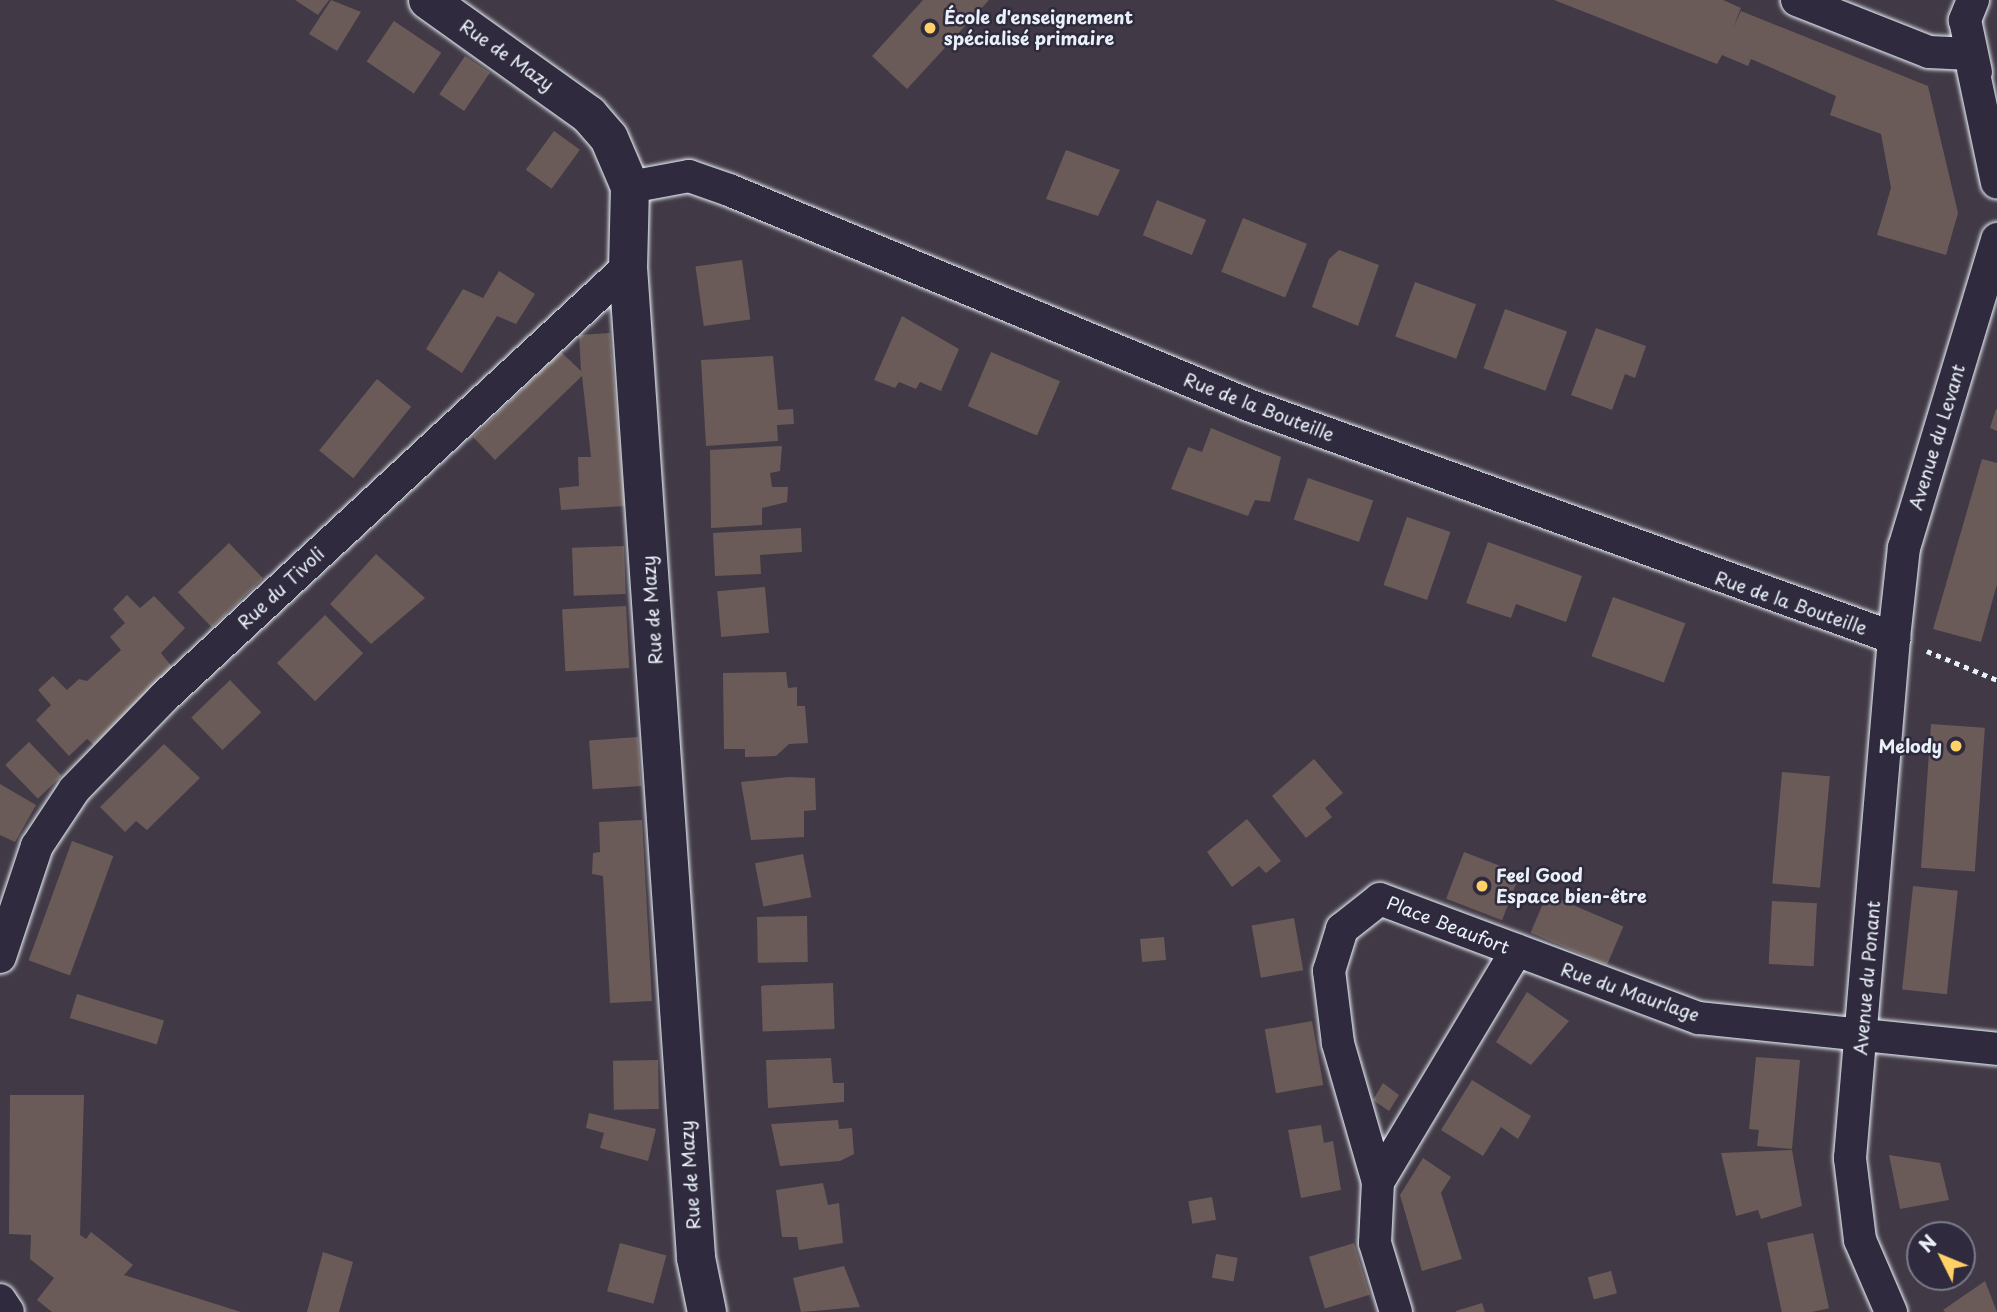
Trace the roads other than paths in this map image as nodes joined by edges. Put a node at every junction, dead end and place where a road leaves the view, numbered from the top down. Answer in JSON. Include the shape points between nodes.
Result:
{"nodes":[{"id":1,"x":428,"y":0,"type":"edge"},
{"id":2,"x":1797,"y":0,"type":"edge"},
{"id":3,"x":1973,"y":0,"type":"edge"},
{"id":4,"x":1980,"y":69,"type":"edge"},
{"id":5,"x":1997,"y":183,"type":"edge"},
{"id":6,"x":630,"y":187,"type":"junction"},
{"id":7,"x":1997,"y":239,"type":"edge"},
{"id":8,"x":628,"y":267,"type":"junction"},
{"id":9,"x":1894,"y":638,"type":"junction"},
{"id":10,"x":1517,"y":950,"type":"junction"},
{"id":11,"x":0,"y":957,"type":"edge"},
{"id":12,"x":1863,"y":1039,"type":"junction"},
{"id":13,"x":1997,"y":1049,"type":"edge"},
{"id":14,"x":1378,"y":1182,"type":"junction"},
{"id":15,"x":0,"y":1300,"type":"edge"},
{"id":16,"x":8,"y":1312,"type":"edge"},
{"id":17,"x":707,"y":1312,"type":"edge"},
{"id":18,"x":1395,"y":1312,"type":"edge"},
{"id":19,"x":1891,"y":1312,"type":"edge"}],
"edges":[{"from":1,"to":6,"type":"street","name":"Rue de Mazy","via":[[589,115],[609,138]]},
{"from":2,"to":4,"type":"street"},
{"from":3,"to":4,"type":"street","via":[[1965,20]]},
{"from":4,"to":5,"type":"street"},
{"from":6,"to":8,"type":"street","name":"Rue de Mazy"},
{"from":6,"to":9,"type":"street","name":"Rue de la Bouteille","via":[[689,176],[729,190],[1251,406]]},
{"from":7,"to":9,"type":"street","name":"Avenue du Levant","via":[[1904,548]]},
{"from":8,"to":11,"type":"street","name":"Rue du Tivoli","via":[[163,698],[74,790],[37,846]]},
{"from":8,"to":17,"type":"street","name":"Rue de Mazy","via":[[696,1258]]},
{"from":9,"to":12,"type":"street","name":"Avenue du Ponant"},
{"from":10,"to":12,"type":"street","name":"Rue du Maurlage","via":[[1699,1018]]},
{"from":10,"to":14,"type":"street","name":"Place Beaufort"},
{"from":10,"to":14,"type":"street","name":"Place Beaufort","via":[[1380,899],[1342,929],[1329,971],[1338,1043]]},
{"from":12,"to":13,"type":"street","name":"Rue du Maurlage"},
{"from":12,"to":19,"type":"street","name":"Avenue du Ponant","via":[[1850,1158],[1860,1240]]},
{"from":14,"to":18,"type":"street","via":[[1375,1243]]},
{"from":15,"to":16,"type":"street"}]}
